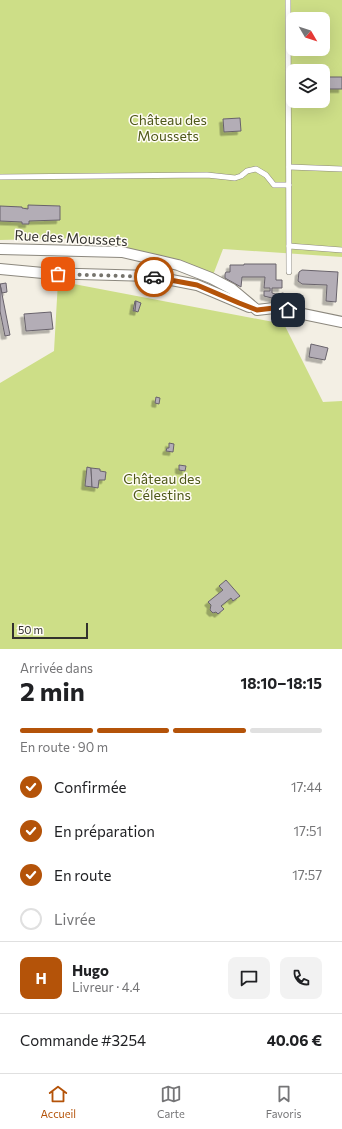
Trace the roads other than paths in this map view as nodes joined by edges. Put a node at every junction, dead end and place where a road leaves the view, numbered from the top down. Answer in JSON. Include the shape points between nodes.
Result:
{"nodes":[{"id":1,"x":288,"y":0,"type":"edge"},
{"id":2,"x":288,"y":167,"type":"junction"},
{"id":3,"x":342,"y":169,"type":"edge"},
{"id":4,"x":0,"y":177,"type":"edge"},
{"id":5,"x":289,"y":185,"type":"junction"},
{"id":6,"x":289,"y":246,"type":"junction"},
{"id":7,"x":0,"y":249,"type":"edge"},
{"id":8,"x":342,"y":250,"type":"edge"},
{"id":9,"x":0,"y":268,"type":"edge"},
{"id":10,"x":289,"y":272,"type":"dead end"},
{"id":11,"x":257,"y":310,"type":"junction"},
{"id":12,"x":342,"y":322,"type":"edge"}],
"edges":[{"from":1,"to":2,"type":"lane"},
{"from":2,"to":3,"type":"lane"},
{"from":2,"to":5,"type":"lane"},
{"from":4,"to":5,"type":"lane","via":[[207,175],[235,178],[256,169],[266,175],[274,185]]},
{"from":5,"to":6,"type":"lane"},
{"from":6,"to":8,"type":"lane"},
{"from":6,"to":10,"type":"lane"},
{"from":7,"to":11,"type":"street","name":"Rue des Moussets","via":[[122,252],[178,265],[232,289]]},
{"from":9,"to":11,"type":"street","via":[[43,273],[151,276],[197,285]]},
{"from":11,"to":12,"type":"street","via":[[274,308]]}]}
